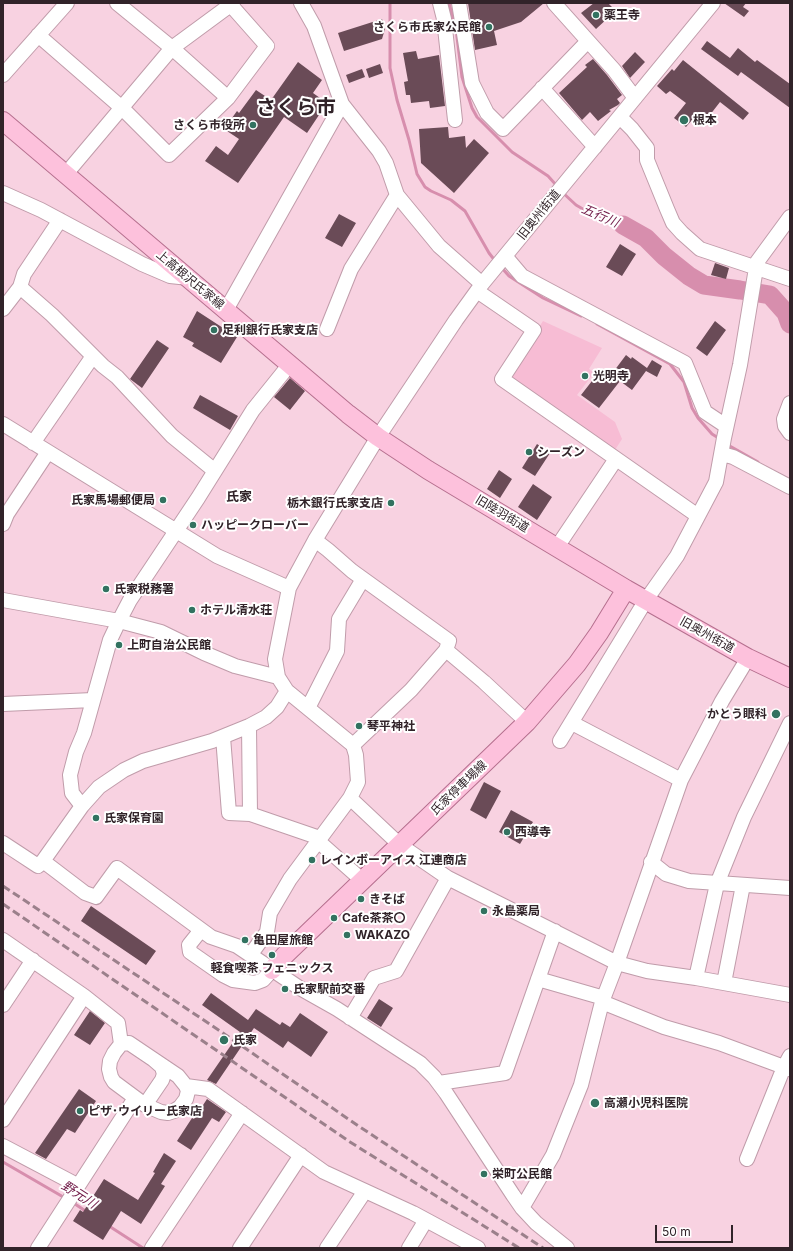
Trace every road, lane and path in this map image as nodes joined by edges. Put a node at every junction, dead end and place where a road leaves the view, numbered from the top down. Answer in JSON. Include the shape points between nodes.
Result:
{"nodes":[{"id":1,"x":66,"y":3,"type":"edge"},
{"id":2,"x":301,"y":3,"type":"edge"},
{"id":3,"x":440,"y":3,"type":"edge"},
{"id":4,"x":459,"y":3,"type":"edge"},
{"id":5,"x":554,"y":3,"type":"edge"},
{"id":6,"x":713,"y":3,"type":"edge"},
{"id":7,"x":231,"y":4,"type":"edge"},
{"id":8,"x":122,"y":5,"type":"edge"},
{"id":9,"x":38,"y":35,"type":"junction"},
{"id":10,"x":588,"y":41,"type":"junction"},
{"id":11,"x":172,"y":48,"type":"junction"},
{"id":12,"x":3,"y":75,"type":"edge"},
{"id":13,"x":542,"y":88,"type":"junction"},
{"id":14,"x":228,"y":98,"type":"junction"},
{"id":15,"x":635,"y":98,"type":"junction"},
{"id":16,"x":342,"y":104,"type":"junction"},
{"id":17,"x":122,"y":108,"type":"junction"},
{"id":18,"x":620,"y":117,"type":"junction"},
{"id":19,"x":455,"y":120,"type":"dead end"},
{"id":20,"x":3,"y":121,"type":"edge"},
{"id":21,"x":595,"y":148,"type":"junction"},
{"id":22,"x":66,"y":175,"type":"junction"},
{"id":23,"x":3,"y":194,"type":"edge"},
{"id":24,"x":397,"y":195,"type":"junction"},
{"id":25,"x":790,"y":218,"type":"edge"},
{"id":26,"x":60,"y":220,"type":"junction"},
{"id":27,"x":505,"y":256,"type":"junction"},
{"id":28,"x":757,"y":268,"type":"junction"},
{"id":29,"x":189,"y":278,"type":"junction"},
{"id":30,"x":790,"y":279,"type":"edge"},
{"id":31,"x":20,"y":287,"type":"junction"},
{"id":32,"x":480,"y":287,"type":"junction"},
{"id":33,"x":3,"y":309,"type":"edge"},
{"id":34,"x":226,"y":310,"type":"junction"},
{"id":35,"x":327,"y":329,"type":"dead end"},
{"id":36,"x":93,"y":356,"type":"junction"},
{"id":37,"x":290,"y":364,"type":"junction"},
{"id":38,"x":790,"y":402,"type":"edge"},
{"id":39,"x":3,"y":424,"type":"edge"},
{"id":40,"x":790,"y":433,"type":"edge"},
{"id":41,"x":378,"y":438,"type":"junction"},
{"id":42,"x":724,"y":441,"type":"junction"},
{"id":43,"x":33,"y":443,"type":"junction"},
{"id":44,"x":48,"y":452,"type":"junction"},
{"id":45,"x":616,"y":459,"type":"junction"},
{"id":46,"x":215,"y":471,"type":"junction"},
{"id":47,"x":790,"y":487,"type":"edge"},
{"id":48,"x":698,"y":516,"type":"junction"},
{"id":49,"x":3,"y":524,"type":"edge"},
{"id":50,"x":176,"y":531,"type":"junction"},
{"id":51,"x":315,"y":540,"type":"junction"},
{"id":52,"x":556,"y":547,"type":"junction"},
{"id":53,"x":363,"y":579,"type":"junction"},
{"id":54,"x":289,"y":588,"type":"junction"},
{"id":55,"x":626,"y":589,"type":"junction"},
{"id":56,"x":3,"y":600,"type":"edge"},
{"id":57,"x":646,"y":600,"type":"junction"},
{"id":58,"x":119,"y":620,"type":"junction"},
{"id":59,"x":446,"y":650,"type":"junction"},
{"id":60,"x":748,"y":658,"type":"junction"},
{"id":61,"x":278,"y":678,"type":"junction"},
{"id":62,"x":790,"y":678,"type":"edge"},
{"id":63,"x":287,"y":691,"type":"junction"},
{"id":64,"x":93,"y":700,"type":"junction"},
{"id":65,"x":3,"y":704,"type":"edge"},
{"id":66,"x":308,"y":708,"type":"junction"},
{"id":67,"x":527,"y":722,"type":"junction"},
{"id":68,"x":572,"y":722,"type":"junction"},
{"id":69,"x":790,"y":723,"type":"edge"},
{"id":70,"x":249,"y":726,"type":"junction"},
{"id":71,"x":223,"y":737,"type":"junction"},
{"id":72,"x":560,"y":741,"type":"dead end"},
{"id":73,"x":353,"y":745,"type":"junction"},
{"id":74,"x":681,"y":780,"type":"junction"},
{"id":75,"x":350,"y":798,"type":"junction"},
{"id":76,"x":82,"y":806,"type":"junction"},
{"id":77,"x":250,"y":814,"type":"junction"},
{"id":78,"x":319,"y":840,"type":"junction"},
{"id":79,"x":3,"y":843,"type":"edge"},
{"id":80,"x":400,"y":845,"type":"junction"},
{"id":81,"x":43,"y":862,"type":"junction"},
{"id":82,"x":651,"y":862,"type":"junction"},
{"id":83,"x":448,"y":878,"type":"junction"},
{"id":84,"x":363,"y":881,"type":"junction"},
{"id":85,"x":718,"y":884,"type":"junction"},
{"id":86,"x":743,"y":885,"type":"junction"},
{"id":87,"x":790,"y":888,"type":"edge"},
{"id":88,"x":200,"y":930,"type":"junction"},
{"id":89,"x":555,"y":931,"type":"junction"},
{"id":90,"x":3,"y":940,"type":"edge"},
{"id":91,"x":251,"y":954,"type":"junction"},
{"id":92,"x":33,"y":960,"type":"junction"},
{"id":93,"x":617,"y":963,"type":"junction"},
{"id":94,"x":272,"y":970,"type":"junction"},
{"id":95,"x":696,"y":978,"type":"junction"},
{"id":96,"x":538,"y":980,"type":"junction"},
{"id":97,"x":724,"y":983,"type":"junction"},
{"id":98,"x":790,"y":995,"type":"edge"},
{"id":99,"x":84,"y":996,"type":"junction"},
{"id":100,"x":603,"y":1000,"type":"junction"},
{"id":101,"x":3,"y":1005,"type":"edge"},
{"id":102,"x":350,"y":1018,"type":"junction"},
{"id":103,"x":121,"y":1044,"type":"junction"},
{"id":104,"x":154,"y":1060,"type":"junction"},
{"id":105,"x":788,"y":1064,"type":"edge"},
{"id":106,"x":439,"y":1083,"type":"junction"},
{"id":107,"x":186,"y":1086,"type":"junction"},
{"id":108,"x":140,"y":1102,"type":"junction"},
{"id":109,"x":242,"y":1113,"type":"junction"},
{"id":110,"x":3,"y":1120,"type":"edge"},
{"id":111,"x":3,"y":1146,"type":"edge"},
{"id":112,"x":301,"y":1155,"type":"junction"},
{"id":113,"x":747,"y":1159,"type":"dead end"},
{"id":114,"x":77,"y":1185,"type":"junction"},
{"id":115,"x":365,"y":1191,"type":"junction"},
{"id":116,"x":522,"y":1208,"type":"junction"},
{"id":117,"x":426,"y":1220,"type":"junction"},
{"id":118,"x":38,"y":1248,"type":"edge"},
{"id":119,"x":152,"y":1248,"type":"edge"},
{"id":120,"x":240,"y":1248,"type":"edge"},
{"id":121,"x":327,"y":1248,"type":"edge"},
{"id":122,"x":409,"y":1248,"type":"edge"},
{"id":123,"x":478,"y":1248,"type":"edge"},
{"id":124,"x":567,"y":1248,"type":"edge"}],
"edges":[{"from":1,"to":9,"type":"street"},
{"from":2,"to":16,"type":"street","via":[[314,26]]},
{"from":3,"to":19,"type":"street"},
{"from":4,"to":13,"type":"street","via":[[472,83],[487,113],[503,130]]},
{"from":5,"to":10,"type":"street"},
{"from":6,"to":15,"type":"street","name":"旧奥州街道"},
{"from":7,"to":11,"type":"street"},
{"from":7,"to":14,"type":"street","via":[[267,46]]},
{"from":8,"to":11,"type":"street"},
{"from":9,"to":12,"type":"street"},
{"from":9,"to":17,"type":"street"},
{"from":10,"to":13,"type":"street"},
{"from":10,"to":15,"type":"street"},
{"from":11,"to":14,"type":"street"},
{"from":11,"to":17,"type":"street"},
{"from":13,"to":21,"type":"street"},
{"from":14,"to":17,"type":"street","via":[[169,155]]},
{"from":15,"to":18,"type":"street","name":"旧奥州街道"},
{"from":16,"to":24,"type":"street","via":[[379,151]]},
{"from":16,"to":34,"type":"street"},
{"from":17,"to":22,"type":"street"},
{"from":18,"to":21,"type":"street","name":"旧奥州街道"},
{"from":18,"to":28,"type":"street","via":[[647,148],[648,160],[667,209],[673,223],[682,233],[700,249]]},
{"from":20,"to":22,"type":"main road","name":"上高根沢氏家線"},
{"from":21,"to":27,"type":"street","name":"旧奥州街道"},
{"from":22,"to":29,"type":"main road","name":"上高根沢氏家線"},
{"from":23,"to":26,"type":"street"},
{"from":24,"to":32,"type":"street","via":[[439,246]]},
{"from":24,"to":35,"type":"street","via":[[351,269]]},
{"from":25,"to":28,"type":"street","via":[[757,262]]},
{"from":26,"to":29,"type":"street","via":[[156,270],[170,276]]},
{"from":26,"to":31,"type":"street","via":[[24,274]]},
{"from":27,"to":32,"type":"street","name":"旧奥州街道"},
{"from":27,"to":42,"type":"street","via":[[522,276],[685,363],[705,412]]},
{"from":28,"to":30,"type":"street"},
{"from":28,"to":42,"type":"street"},
{"from":29,"to":34,"type":"main road","name":"上高根沢氏家線"},
{"from":31,"to":33,"type":"street"},
{"from":31,"to":36,"type":"street"},
{"from":32,"to":41,"type":"street","name":"旧奥州街道"},
{"from":32,"to":45,"type":"street","via":[[534,330],[502,379]]},
{"from":34,"to":37,"type":"main road","name":"上高根沢氏家線"},
{"from":36,"to":43,"type":"street"},
{"from":36,"to":46,"type":"street","via":[[117,377],[172,436]]},
{"from":37,"to":41,"type":"main road","name":"上高根沢氏家線"},
{"from":37,"to":46,"type":"street","via":[[259,401]]},
{"from":38,"to":40,"type":"street","via":[[784,419]]},
{"from":39,"to":43,"type":"street"},
{"from":41,"to":51,"type":"street","name":"旧奥州街道"},
{"from":41,"to":52,"type":"main road","name":"旧陸羽街道"},
{"from":42,"to":47,"type":"street","via":[[733,457]]},
{"from":42,"to":48,"type":"street","via":[[716,482]]},
{"from":43,"to":44,"type":"street"},
{"from":44,"to":49,"type":"street"},
{"from":44,"to":50,"type":"street"},
{"from":45,"to":48,"type":"street"},
{"from":45,"to":52,"type":"street"},
{"from":46,"to":50,"type":"street"},
{"from":48,"to":57,"type":"street","via":[[677,556]]},
{"from":50,"to":54,"type":"street","via":[[217,556]]},
{"from":50,"to":58,"type":"street"},
{"from":51,"to":53,"type":"street"},
{"from":51,"to":54,"type":"street","name":"旧奥州街道"},
{"from":52,"to":55,"type":"main road","name":"旧陸羽街道"},
{"from":53,"to":59,"type":"street","via":[[449,641]]},
{"from":53,"to":66,"type":"street","via":[[339,619],[337,651]]},
{"from":54,"to":61,"type":"street","name":"旧奥州街道","via":[[275,659]]},
{"from":55,"to":57,"type":"main road","name":"旧奥州街道"},
{"from":55,"to":67,"type":"main road","name":"氏家停車場線","via":[[577,664]]},
{"from":56,"to":58,"type":"street"},
{"from":57,"to":60,"type":"main road","name":"旧奥州街道"},
{"from":57,"to":68,"type":"street"},
{"from":58,"to":61,"type":"street","via":[[161,632],[235,666]]},
{"from":58,"to":64,"type":"street","via":[[110,640]]},
{"from":59,"to":67,"type":"street"},
{"from":59,"to":73,"type":"street","via":[[411,690]]},
{"from":60,"to":62,"type":"main road","name":"旧奥州街道"},
{"from":60,"to":74,"type":"street","via":[[722,701]]},
{"from":61,"to":63,"type":"street"},
{"from":63,"to":66,"type":"street"},
{"from":63,"to":70,"type":"street","via":[[277,707],[266,717]]},
{"from":64,"to":65,"type":"street"},
{"from":64,"to":76,"type":"street","via":[[70,775],[72,793]]},
{"from":66,"to":73,"type":"street"},
{"from":67,"to":80,"type":"main road","name":"氏家停車場線"},
{"from":68,"to":72,"type":"street"},
{"from":68,"to":74,"type":"street"},
{"from":69,"to":85,"type":"street","via":[[744,817]]},
{"from":70,"to":71,"type":"street"},
{"from":70,"to":77,"type":"street"},
{"from":71,"to":76,"type":"street","via":[[143,761],[124,770],[100,787]]},
{"from":71,"to":77,"type":"street","via":[[229,813]]},
{"from":73,"to":75,"type":"street","via":[[358,782]]},
{"from":74,"to":82,"type":"street"},
{"from":75,"to":78,"type":"street"},
{"from":75,"to":80,"type":"street"},
{"from":76,"to":81,"type":"street"},
{"from":77,"to":78,"type":"street"},
{"from":78,"to":84,"type":"street"},
{"from":78,"to":91,"type":"street","via":[[290,879],[270,913],[267,932]]},
{"from":79,"to":81,"type":"street","via":[[38,866]]},
{"from":80,"to":83,"type":"street"},
{"from":80,"to":84,"type":"main road","name":"氏家停車場線"},
{"from":81,"to":88,"type":"street","via":[[86,893],[96,897],[117,868]]},
{"from":82,"to":85,"type":"street","via":[[666,874],[689,881]]},
{"from":82,"to":93,"type":"street"},
{"from":83,"to":89,"type":"street"},
{"from":83,"to":102,"type":"street","via":[[396,970],[374,978]]},
{"from":84,"to":94,"type":"main road","name":"氏家停車場線"},
{"from":85,"to":86,"type":"street"},
{"from":85,"to":95,"type":"street"},
{"from":86,"to":87,"type":"street"},
{"from":86,"to":97,"type":"street"},
{"from":88,"to":91,"type":"street"},
{"from":88,"to":94,"type":"street","via":[[191,941],[190,952],[223,976],[255,983],[263,980]]},
{"from":89,"to":93,"type":"street"},
{"from":89,"to":96,"type":"street"},
{"from":90,"to":92,"type":"street"},
{"from":91,"to":94,"type":"street"},
{"from":92,"to":99,"type":"street"},
{"from":92,"to":101,"type":"street"},
{"from":93,"to":95,"type":"street","via":[[647,971]]},
{"from":93,"to":100,"type":"street"},
{"from":94,"to":102,"type":"street"},
{"from":95,"to":97,"type":"street"},
{"from":96,"to":100,"type":"street"},
{"from":96,"to":106,"type":"street","via":[[504,1073]]},
{"from":97,"to":98,"type":"street"},
{"from":99,"to":103,"type":"street","via":[[118,1023]]},
{"from":99,"to":110,"type":"street"},
{"from":100,"to":105,"type":"street","via":[[664,1027]]},
{"from":100,"to":116,"type":"street","via":[[581,1085],[553,1155]]},
{"from":102,"to":106,"type":"street","via":[[420,1063]]},
{"from":103,"to":104,"type":"street","via":[[129,1043]]},
{"from":103,"to":108,"type":"street","via":[[110,1061],[111,1077]]},
{"from":104,"to":107,"type":"street","via":[[178,1076]]},
{"from":104,"to":108,"type":"street","via":[[162,1067],[164,1074],[162,1080]]},
{"from":105,"to":113,"type":"street"},
{"from":106,"to":116,"type":"street"},
{"from":107,"to":108,"type":"street","via":[[186,1099],[174,1111],[161,1112]]},
{"from":107,"to":109,"type":"street","via":[[208,1089]]},
{"from":108,"to":114,"type":"street"},
{"from":109,"to":112,"type":"street"},
{"from":109,"to":119,"type":"street"},
{"from":111,"to":114,"type":"street"},
{"from":112,"to":115,"type":"street","via":[[324,1172]]},
{"from":112,"to":120,"type":"street"},
{"from":114,"to":118,"type":"street"},
{"from":115,"to":117,"type":"street"},
{"from":115,"to":121,"type":"street"},
{"from":116,"to":124,"type":"street"},
{"from":117,"to":122,"type":"street"},
{"from":117,"to":123,"type":"street"}]}
